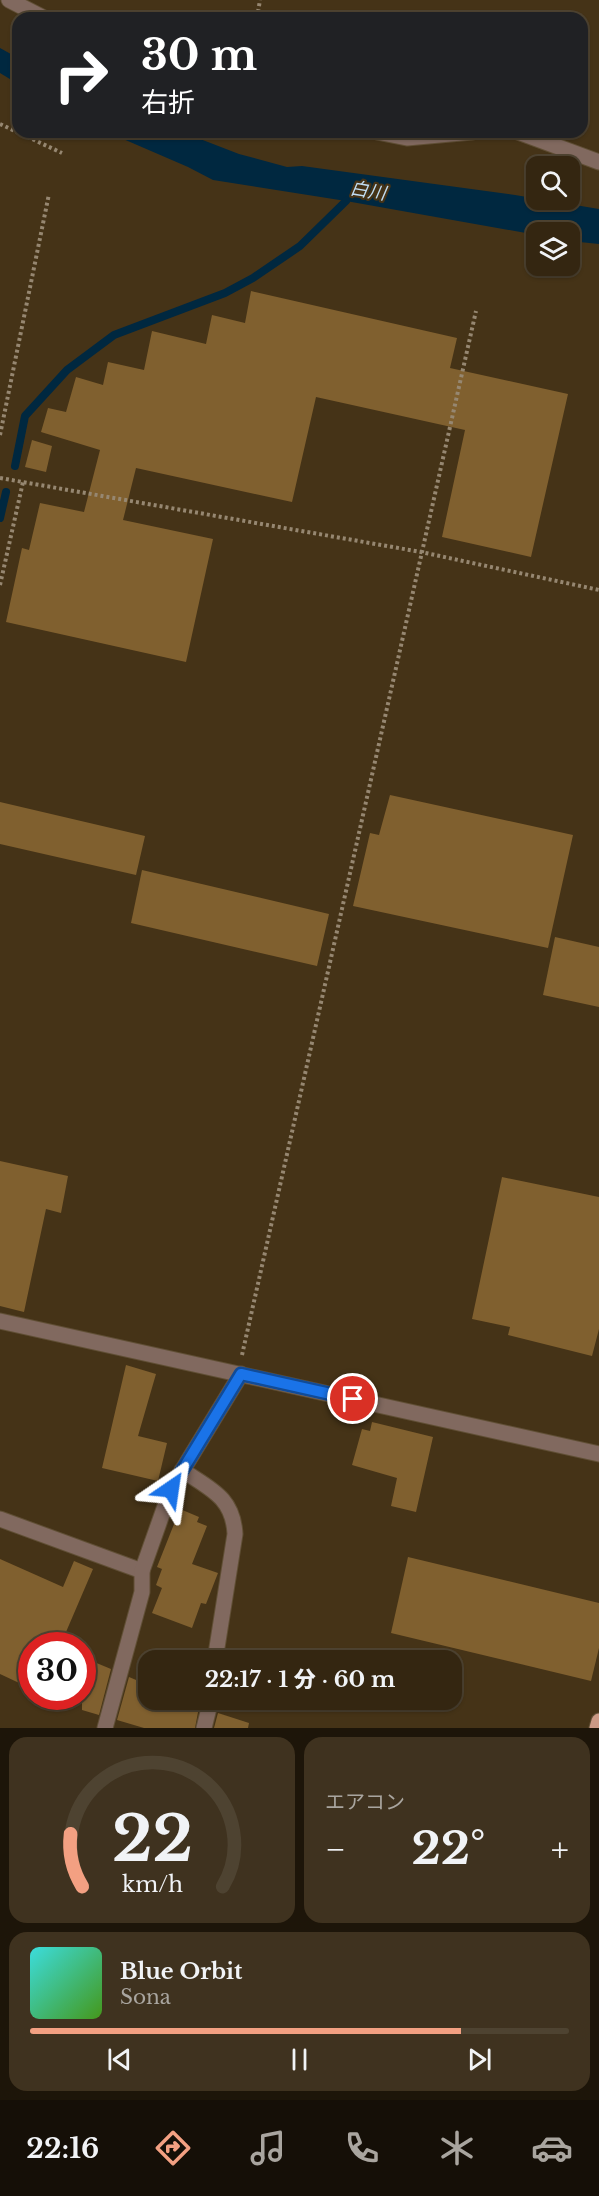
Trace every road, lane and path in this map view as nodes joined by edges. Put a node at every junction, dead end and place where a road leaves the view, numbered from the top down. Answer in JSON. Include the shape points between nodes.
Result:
{"nodes":[{"id":1,"x":9,"y":0,"type":"edge"},
{"id":2,"x":32,"y":12,"type":"edge"},
{"id":3,"x":30,"y":138,"type":"edge"},
{"id":4,"x":534,"y":138,"type":"edge"},
{"id":5,"x":62,"y":153,"type":"dead end"},
{"id":6,"x":599,"y":162,"type":"edge"},
{"id":7,"x":49,"y":194,"type":"dead end"},
{"id":8,"x":476,"y":311,"type":"dead end"},
{"id":9,"x":0,"y":435,"type":"edge"},
{"id":10,"x":0,"y":478,"type":"edge"},
{"id":11,"x":23,"y":482,"type":"junction"},
{"id":12,"x":421,"y":552,"type":"junction"},
{"id":13,"x":0,"y":585,"type":"edge"},
{"id":14,"x":599,"y":590,"type":"edge"},
{"id":15,"x":0,"y":1320,"type":"edge"},
{"id":16,"x":241,"y":1374,"type":"junction"},
{"id":17,"x":599,"y":1455,"type":"edge"},
{"id":18,"x":182,"y":1470,"type":"junction"},
{"id":19,"x":0,"y":1518,"type":"edge"},
{"id":20,"x":142,"y":1571,"type":"junction"},
{"id":21,"x":217,"y":1650,"type":"edge"},
{"id":22,"x":208,"y":1710,"type":"edge"},
{"id":23,"x":599,"y":1720,"type":"edge"},
{"id":24,"x":105,"y":1728,"type":"edge"},
{"id":25,"x":204,"y":1728,"type":"edge"},
{"id":26,"x":597,"y":1728,"type":"edge"}],
"edges":[{"from":1,"to":2,"type":"street"},
{"from":3,"to":5,"type":"path"},
{"from":4,"to":6,"type":"street"},
{"from":7,"to":9,"type":"path"},
{"from":8,"to":12,"type":"path"},
{"from":10,"to":11,"type":"path"},
{"from":11,"to":12,"type":"path"},
{"from":11,"to":13,"type":"path"},
{"from":12,"to":14,"type":"path"},
{"from":12,"to":16,"type":"path","via":[[242,1350]]},
{"from":15,"to":16,"type":"street"},
{"from":16,"to":17,"type":"street"},
{"from":16,"to":18,"type":"street"},
{"from":18,"to":20,"type":"street","via":[[171,1489]]},
{"from":18,"to":21,"type":"street","via":[[217,1493],[228,1504],[234,1520]]},
{"from":19,"to":20,"type":"street"},
{"from":20,"to":24,"type":"street","via":[[142,1592]]},
{"from":22,"to":25,"type":"street"},
{"from":23,"to":26,"type":"main road"}]}
